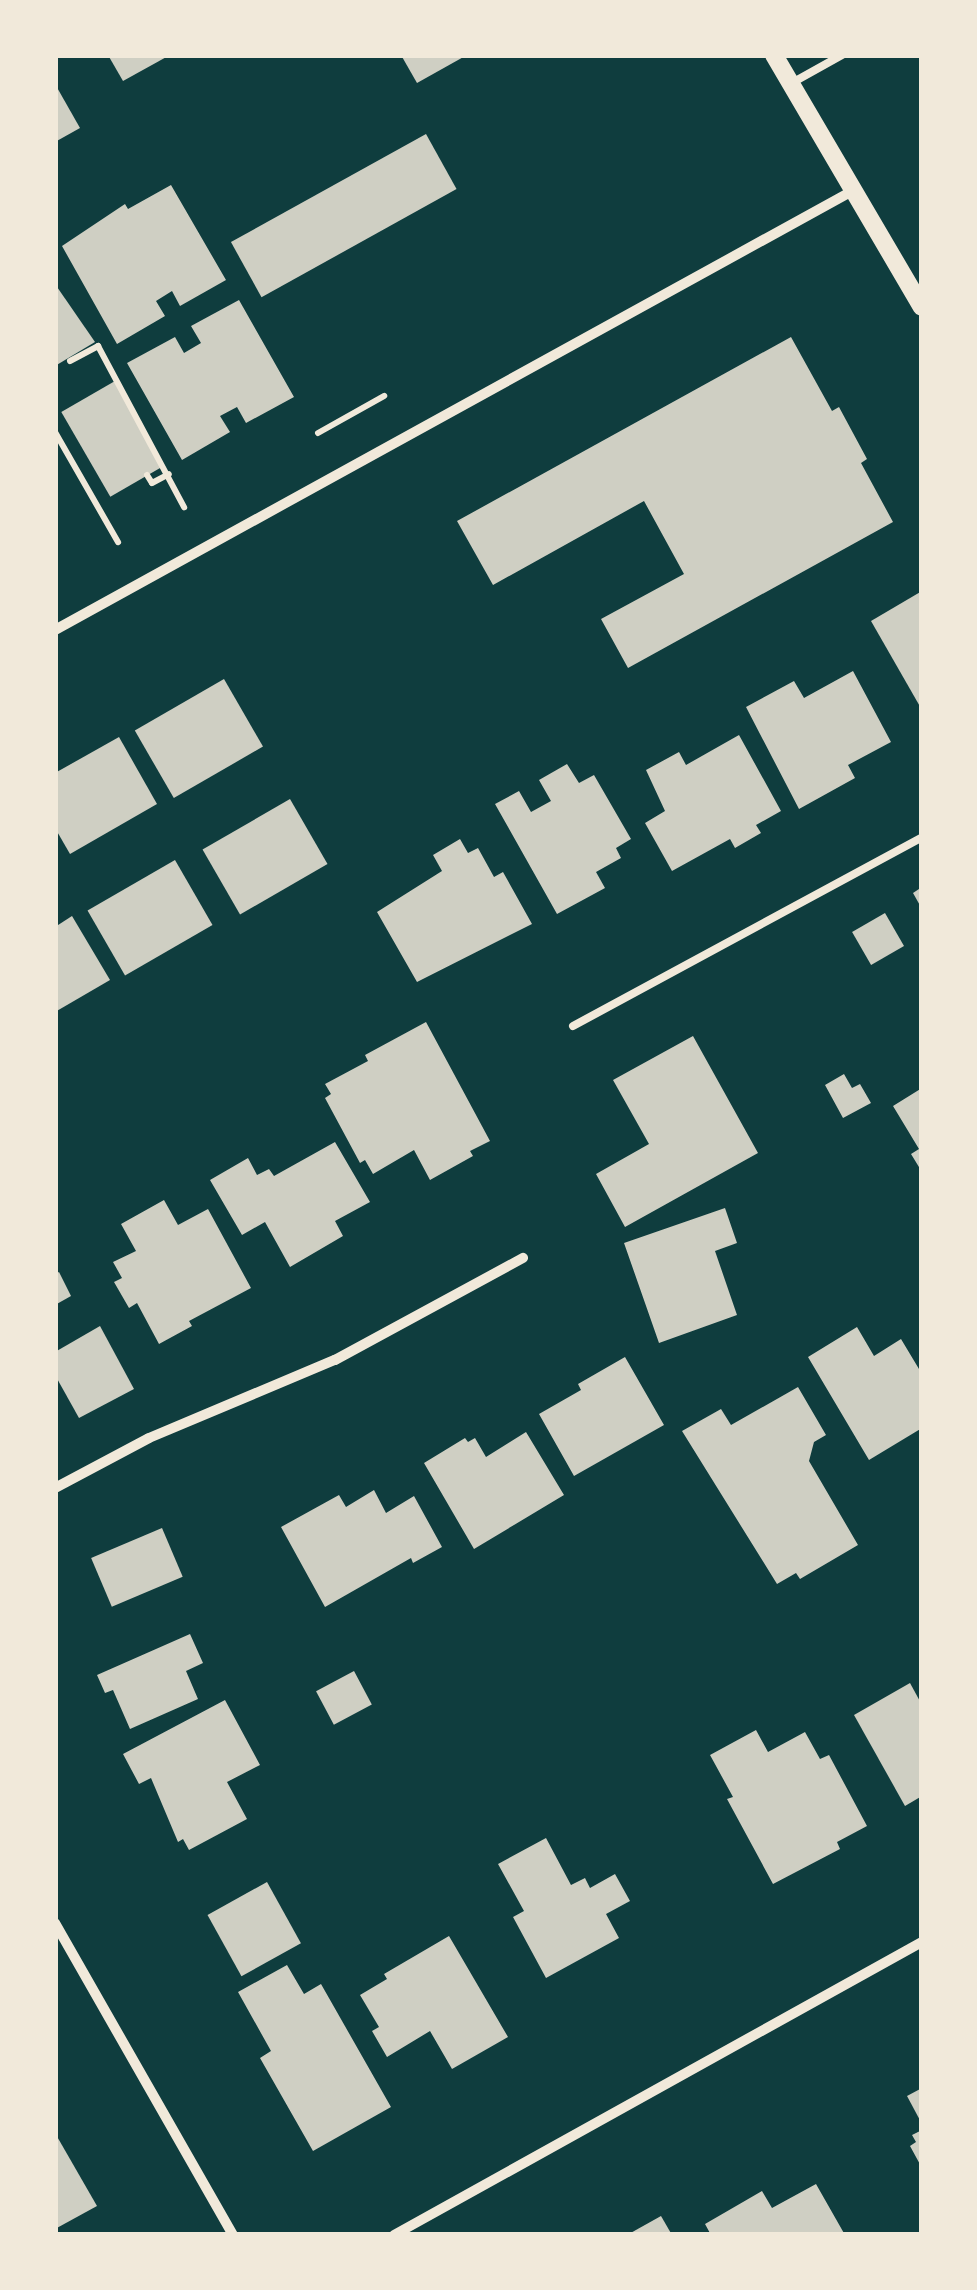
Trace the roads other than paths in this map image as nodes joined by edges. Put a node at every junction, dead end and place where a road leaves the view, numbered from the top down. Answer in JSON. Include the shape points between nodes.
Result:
{"nodes":[{"id":1,"x":774,"y":55,"type":"edge"},
{"id":2,"x":842,"y":55,"type":"edge"},
{"id":3,"x":790,"y":84,"type":"junction"},
{"id":4,"x":854,"y":190,"type":"junction"},
{"id":5,"x":922,"y":307,"type":"edge"},
{"id":6,"x":55,"y":630,"type":"edge"},
{"id":7,"x":922,"y":837,"type":"edge"},
{"id":8,"x":573,"y":1026,"type":"dead end"},
{"id":9,"x":523,"y":1258,"type":"dead end"},
{"id":10,"x":55,"y":1488,"type":"edge"},
{"id":11,"x":55,"y":1924,"type":"edge"},
{"id":12,"x":922,"y":1942,"type":"edge"},
{"id":13,"x":233,"y":2235,"type":"edge"},
{"id":14,"x":394,"y":2235,"type":"edge"}],
"edges":[{"from":1,"to":3,"type":"street"},
{"from":2,"to":3,"type":"lane"},
{"from":3,"to":4,"type":"street"},
{"from":4,"to":5,"type":"street"},
{"from":4,"to":6,"type":"street"},
{"from":7,"to":8,"type":"lane"},
{"from":9,"to":10,"type":"street","via":[[336,1360],[148,1438]]},
{"from":11,"to":13,"type":"street"},
{"from":12,"to":14,"type":"street"}]}
